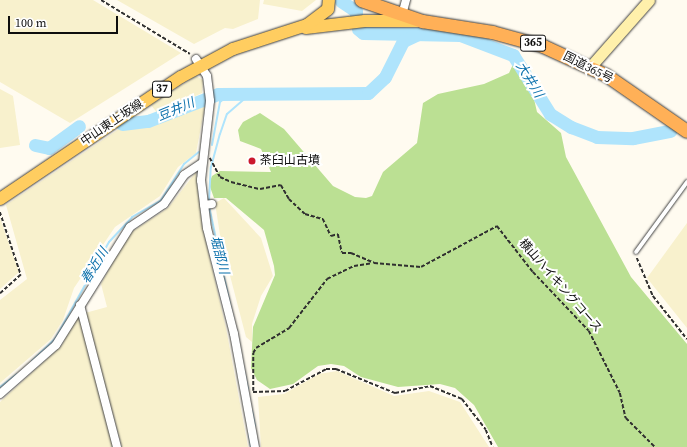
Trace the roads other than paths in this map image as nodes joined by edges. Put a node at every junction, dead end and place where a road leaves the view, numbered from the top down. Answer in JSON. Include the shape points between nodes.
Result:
{"nodes":[{"id":1,"x":329,"y":0,"type":"edge"},
{"id":2,"x":361,"y":0,"type":"edge"},
{"id":3,"x":406,"y":0,"type":"edge"},
{"id":4,"x":650,"y":0,"type":"edge"},
{"id":5,"x":402,"y":15,"type":"junction"},
{"id":6,"x":422,"y":21,"type":"junction"},
{"id":7,"x":296,"y":29,"type":"junction"},
{"id":8,"x":198,"y":62,"type":"junction"},
{"id":9,"x":590,"y":67,"type":"junction"},
{"id":10,"x":687,"y":131,"type":"edge"},
{"id":11,"x":202,"y":161,"type":"junction"},
{"id":12,"x":687,"y":182,"type":"edge"},
{"id":13,"x":0,"y":190,"type":"edge"},
{"id":14,"x":0,"y":199,"type":"edge"},
{"id":15,"x":636,"y":252,"type":"road end"},
{"id":16,"x":80,"y":305,"type":"junction"},
{"id":17,"x":0,"y":394,"type":"edge"},
{"id":18,"x":117,"y":447,"type":"edge"},
{"id":19,"x":255,"y":447,"type":"edge"}],
"edges":[{"from":1,"to":7,"type":"main road","name":"中山東上坂線","number":"37","via":[[322,15]]},
{"from":1,"to":8,"type":"main road","name":"中山東上坂線","number":"37","via":[[306,17],[249,34]]},
{"from":2,"to":5,"type":"highway","name":"国道365号","number":"365"},
{"from":3,"to":5,"type":"street"},
{"from":4,"to":9,"type":"main road"},
{"from":5,"to":6,"type":"highway","name":"国道365号","number":"365"},
{"from":6,"to":7,"type":"main road","via":[[365,21]]},
{"from":6,"to":9,"type":"highway","name":"国道365号","number":"365","via":[[499,34],[543,46]]},
{"from":7,"to":8,"type":"main road","name":"中山東上坂線","number":"37"},
{"from":8,"to":11,"type":"street","via":[[207,76],[210,101]]},
{"from":8,"to":13,"type":"main road","name":"中山東上坂線","number":"37"},
{"from":8,"to":14,"type":"main road","name":"中山東上坂線","number":"37"},
{"from":9,"to":10,"type":"highway","name":"国道365号","number":"365"},
{"from":11,"to":16,"type":"street","via":[[184,175],[164,204],[130,227]]},
{"from":11,"to":19,"type":"street","via":[[207,205]]},
{"from":12,"to":15,"type":"lane"},
{"from":16,"to":17,"type":"street","via":[[56,345]]},
{"from":16,"to":18,"type":"street"}]}
